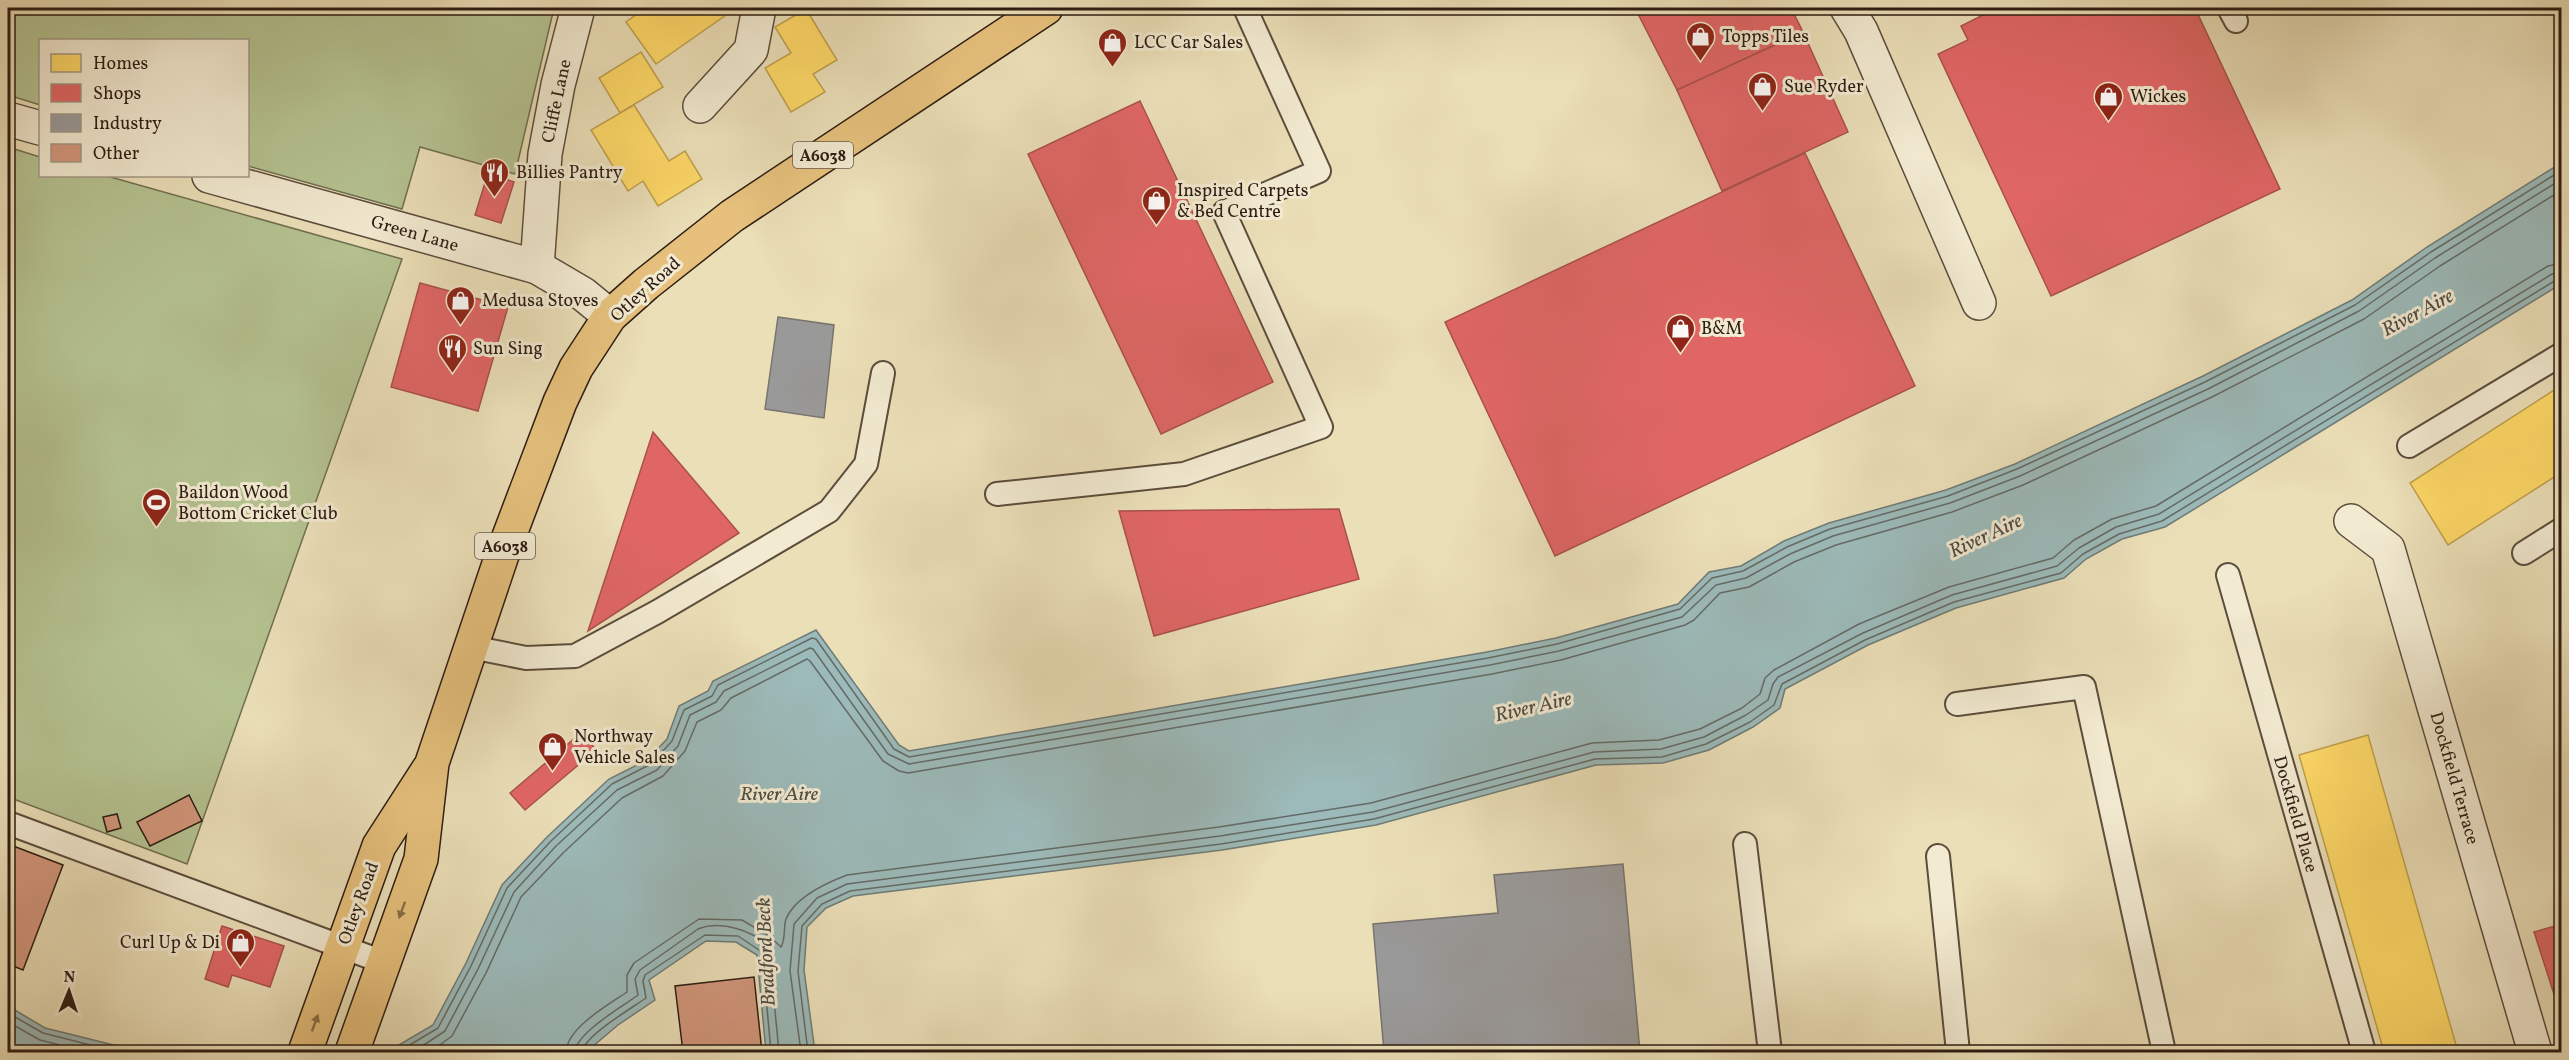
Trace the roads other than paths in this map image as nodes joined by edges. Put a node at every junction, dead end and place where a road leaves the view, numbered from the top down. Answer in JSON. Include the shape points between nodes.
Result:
{"nodes":[{"id":1,"x":578,"y":8,"type":"edge"},
{"id":2,"x":759,"y":8,"type":"edge"},
{"id":3,"x":1046,"y":8,"type":"edge"},
{"id":4,"x":1245,"y":8,"type":"edge"},
{"id":5,"x":1847,"y":8,"type":"edge"},
{"id":6,"x":700,"y":106,"type":"dead end"},
{"id":7,"x":8,"y":119,"type":"edge"},
{"id":8,"x":39,"y":128,"type":"edge"},
{"id":9,"x":213,"y":177,"type":"edge"},
{"id":10,"x":537,"y":267,"type":"junction"},
{"id":11,"x":1979,"y":303,"type":"dead end"},
{"id":12,"x":610,"y":316,"type":"junction"},
{"id":13,"x":2562,"y":354,"type":"edge"},
{"id":14,"x":883,"y":373,"type":"dead end"},
{"id":15,"x":2409,"y":446,"type":"dead end"},
{"id":16,"x":998,"y":494,"type":"dead end"},
{"id":17,"x":2351,"y":521,"type":"dead end"},
{"id":18,"x":2562,"y":529,"type":"edge"},
{"id":19,"x":2524,"y":553,"type":"dead end"},
{"id":20,"x":2228,"y":575,"type":"dead end"},
{"id":21,"x":471,"y":647,"type":"junction"},
{"id":22,"x":1957,"y":704,"type":"dead end"},
{"id":23,"x":432,"y":763,"type":"junction"},
{"id":24,"x":8,"y":823,"type":"edge"},
{"id":25,"x":1745,"y":844,"type":"dead end"},
{"id":26,"x":1938,"y":856,"type":"dead end"},
{"id":27,"x":341,"y":947,"type":"junction"},
{"id":28,"x":383,"y":962,"type":"junction"},
{"id":29,"x":305,"y":1053,"type":"edge"},
{"id":30,"x":352,"y":1053,"type":"edge"},
{"id":31,"x":1770,"y":1053,"type":"edge"},
{"id":32,"x":1958,"y":1053,"type":"edge"},
{"id":33,"x":2164,"y":1053,"type":"edge"},
{"id":34,"x":2364,"y":1053,"type":"edge"},
{"id":35,"x":2535,"y":1053,"type":"edge"}],
"edges":[{"from":1,"to":10,"type":"street","name":"Cliffe Lane","via":[[545,154]]},
{"from":2,"to":6,"type":"street","via":[[751,50]]},
{"from":3,"to":12,"type":"main road","name":"Otley Road","number":"A6038","via":[[732,216]]},
{"from":4,"to":16,"type":"lane","via":[[1319,171],[1224,212],[1321,428],[1184,474]]},
{"from":5,"to":11,"type":"street","via":[[1861,31]]},
{"from":7,"to":8,"type":"street"},
{"from":9,"to":10,"type":"street","name":"Green Lane"},
{"from":10,"to":12,"type":"street","name":"Green Lane","via":[[583,294]]},
{"from":12,"to":21,"type":"main road","name":"Otley Road","number":"A6038","via":[[576,368],[560,402]]},
{"from":13,"to":15,"type":"lane"},
{"from":14,"to":21,"type":"lane","via":[[866,464],[829,511],[575,656],[526,658]]},
{"from":17,"to":35,"type":"street","name":"Dockfield Terrace","via":[[2388,549]]},
{"from":18,"to":19,"type":"lane"},
{"from":20,"to":34,"type":"lane","name":"Dockfield Place"},
{"from":21,"to":23,"type":"main road","name":"Otley Road","number":"A6038"},
{"from":22,"to":33,"type":"lane","via":[[2084,687]]},
{"from":23,"to":27,"type":"main road","name":"Otley Road","number":"A6038","via":[[379,846]]},
{"from":23,"to":28,"type":"main road","name":"Otley Road","number":"A6038","one_way":true,"via":[[421,859]]},
{"from":24,"to":27,"type":"lane"},
{"from":25,"to":31,"type":"lane"},
{"from":26,"to":32,"type":"lane"},
{"from":27,"to":28,"type":"lane"},
{"from":29,"to":27,"type":"main road","name":"Otley Road","number":"A6038","one_way":true},
{"from":28,"to":30,"type":"main road","name":"Otley Road","number":"A6038"}]}
